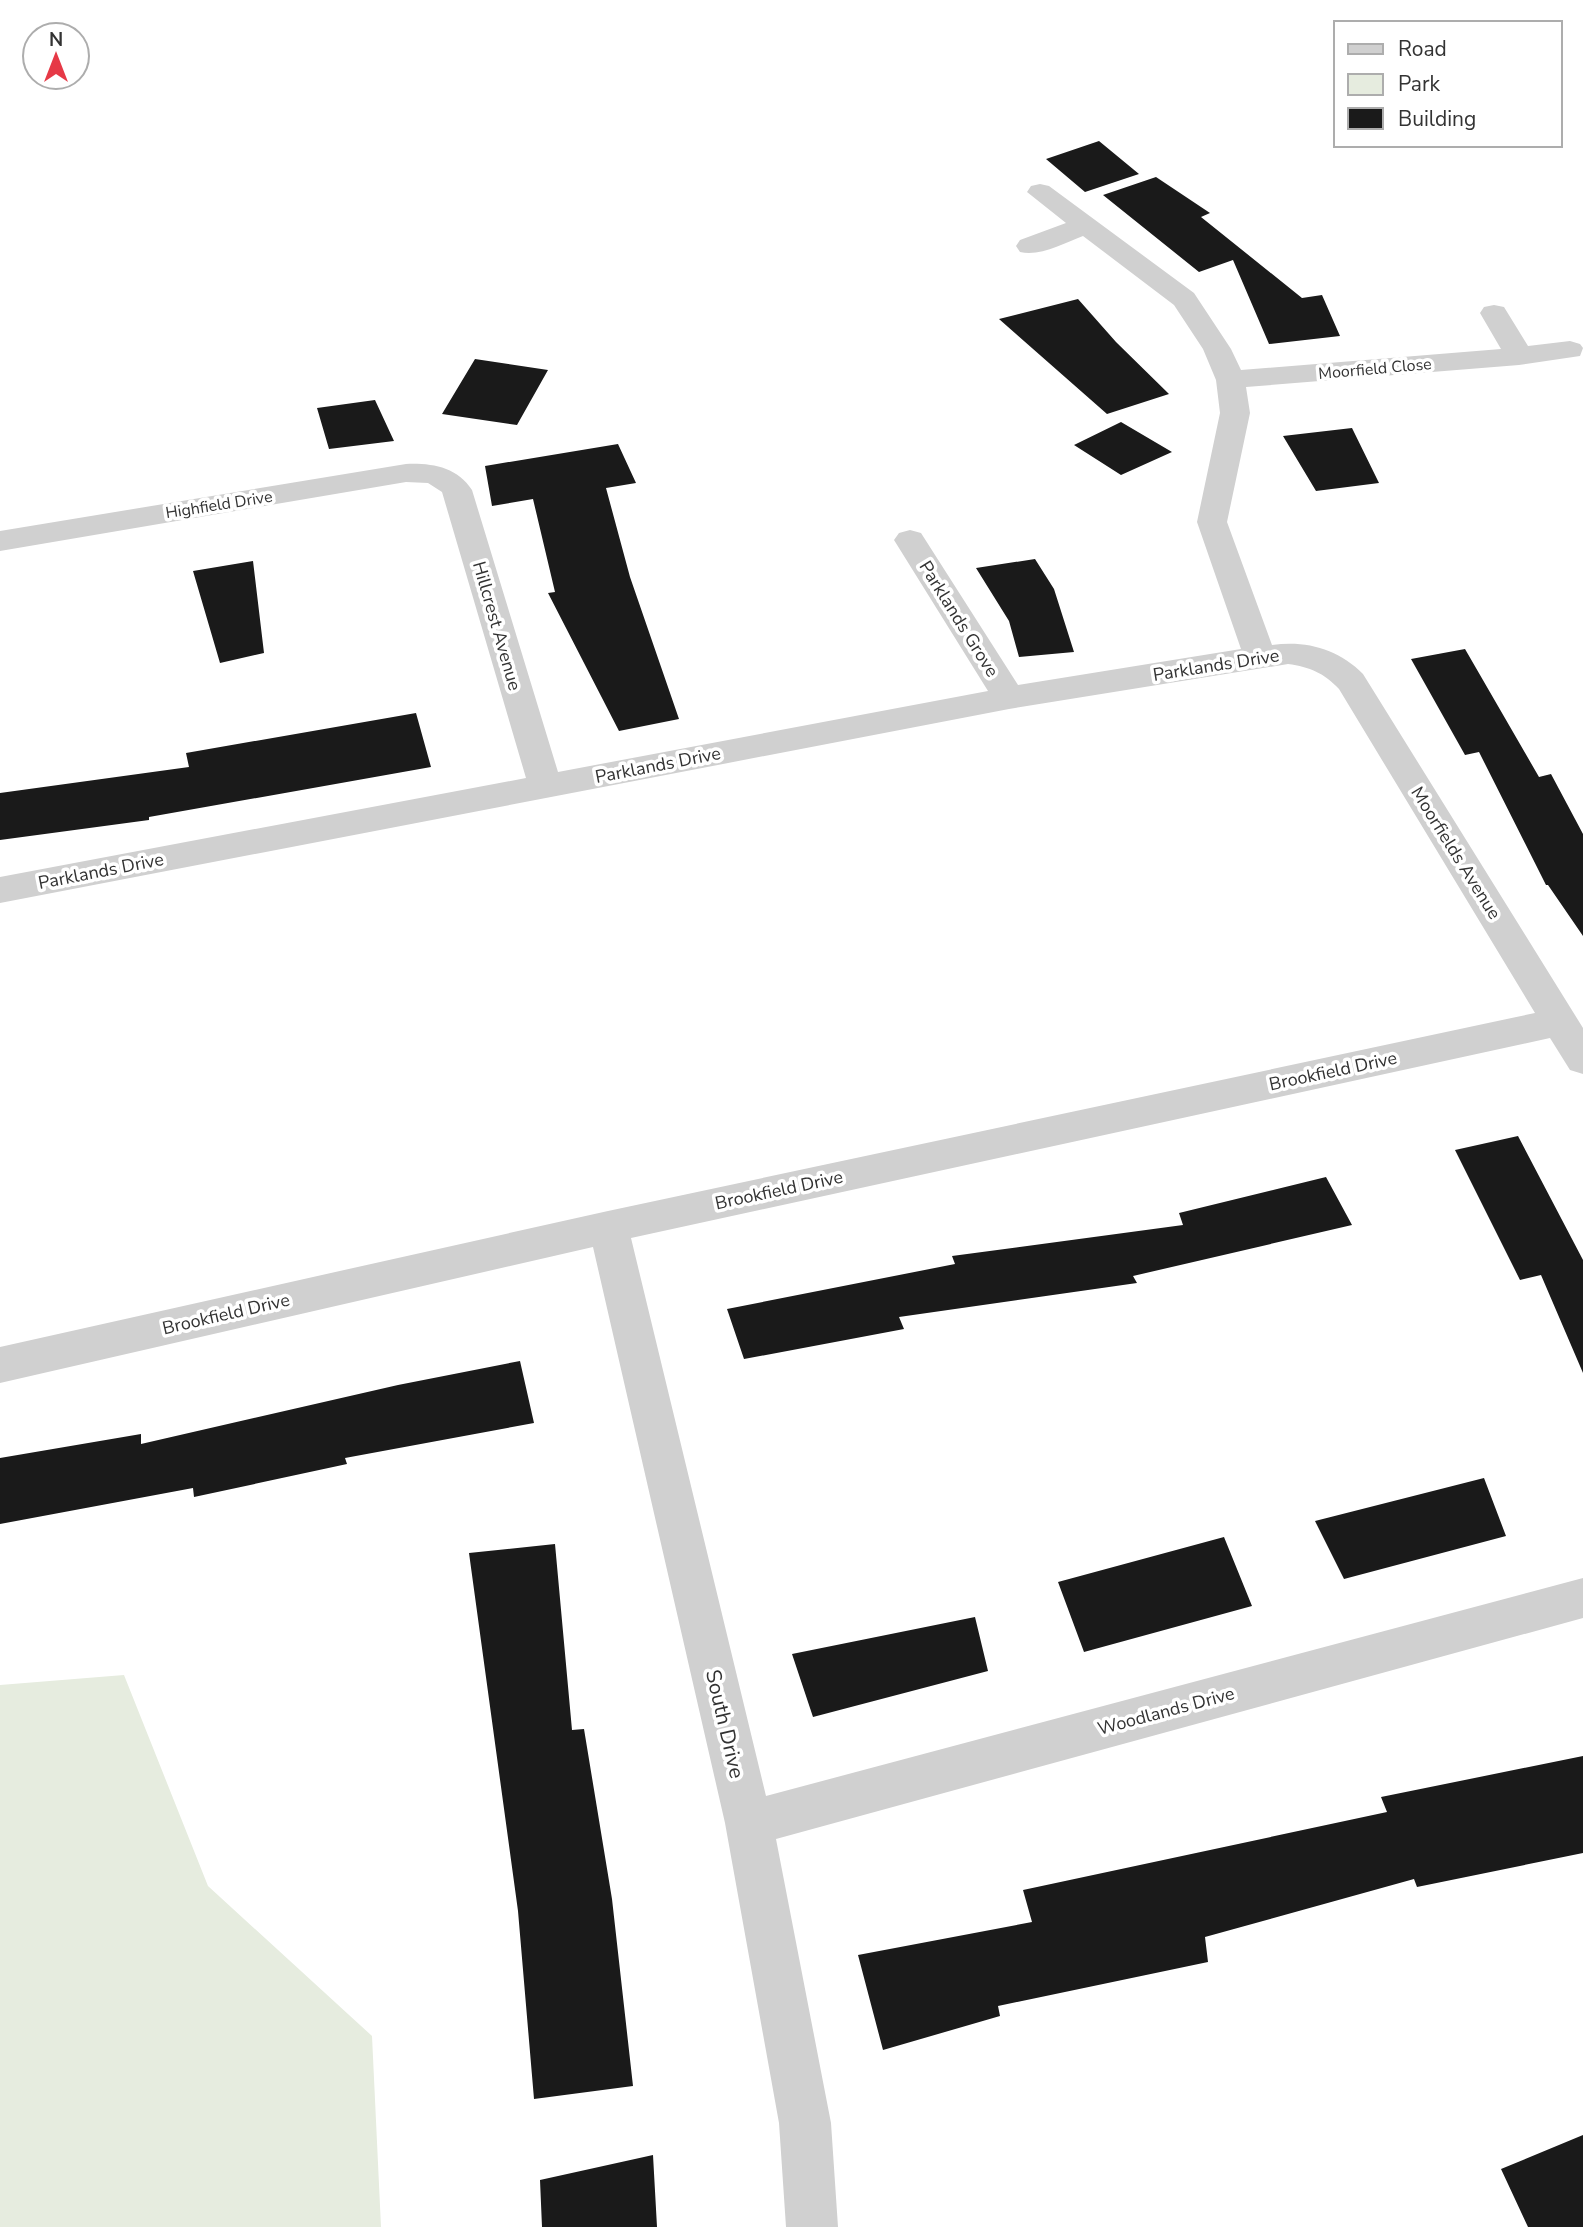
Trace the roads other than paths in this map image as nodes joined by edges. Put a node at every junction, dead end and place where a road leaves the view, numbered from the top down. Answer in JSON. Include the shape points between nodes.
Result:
{"nodes":[{"id":1,"x":1040,"y":192,"type":"dead end"},
{"id":2,"x":1086,"y":225,"type":"junction"},
{"id":3,"x":1030,"y":247,"type":"dead end"},
{"id":4,"x":1493,"y":313,"type":"dead end"},
{"id":5,"x":1570,"y":350,"type":"dead end"},
{"id":6,"x":1519,"y":356,"type":"junction"},
{"id":7,"x":1231,"y":380,"type":"junction"},
{"id":8,"x":438,"y":475,"type":"joint"},
{"id":9,"x":910,"y":540,"type":"dead end"},
{"id":10,"x":0,"y":541,"type":"edge"},
{"id":11,"x":1260,"y":657,"type":"junction"},
{"id":12,"x":1317,"y":657,"type":"joint"},
{"id":13,"x":1009,"y":698,"type":"junction"},
{"id":14,"x":544,"y":786,"type":"junction"},
{"id":15,"x":0,"y":890,"type":"edge"},
{"id":16,"x":1559,"y":1022,"type":"junction"},
{"id":17,"x":1583,"y":1060,"type":"edge"},
{"id":18,"x":608,"y":1227,"type":"junction"},
{"id":19,"x":0,"y":1365,"type":"edge"},
{"id":20,"x":1583,"y":1598,"type":"edge"},
{"id":21,"x":749,"y":1824,"type":"junction"},
{"id":22,"x":812,"y":2227,"type":"edge"}],
"edges":[{"from":1,"to":2,"type":"street"},
{"from":2,"to":3,"type":"street"},
{"from":2,"to":7,"type":"street","via":[[1184,299]]},
{"from":4,"to":6,"type":"street"},
{"from":5,"to":6,"type":"street","name":"Moorfield Close"},
{"from":6,"to":7,"type":"street","name":"Moorfield Close"},
{"from":7,"to":11,"type":"street","via":[[1235,413],[1212,522]]},
{"from":8,"to":10,"type":"street","name":"Highfield Drive","via":[[406,474]]},
{"from":8,"to":14,"type":"street","name":"Hillcrest Avenue","via":[[457,490]]},
{"from":9,"to":13,"type":"street","name":"Parklands Grove"},
{"from":11,"to":12,"type":"street","name":"Parklands Drive","via":[[1287,653]]},
{"from":11,"to":13,"type":"street","name":"Parklands Drive"},
{"from":12,"to":16,"type":"street","name":"Moorfields Avenue","via":[[1351,682]]},
{"from":13,"to":14,"type":"street","name":"Parklands Drive"},
{"from":14,"to":15,"type":"street","name":"Parklands Drive"},
{"from":16,"to":17,"type":"street","name":"Moorfields Avenue"},
{"from":16,"to":18,"type":"street","name":"Brookfield Drive"},
{"from":18,"to":19,"type":"street","name":"Brookfield Drive"},
{"from":18,"to":21,"type":"street","name":"South Drive"},
{"from":20,"to":21,"type":"street","name":"Woodlands Drive"},
{"from":21,"to":22,"type":"street","name":"South Drive","via":[[805,2123]]}]}
